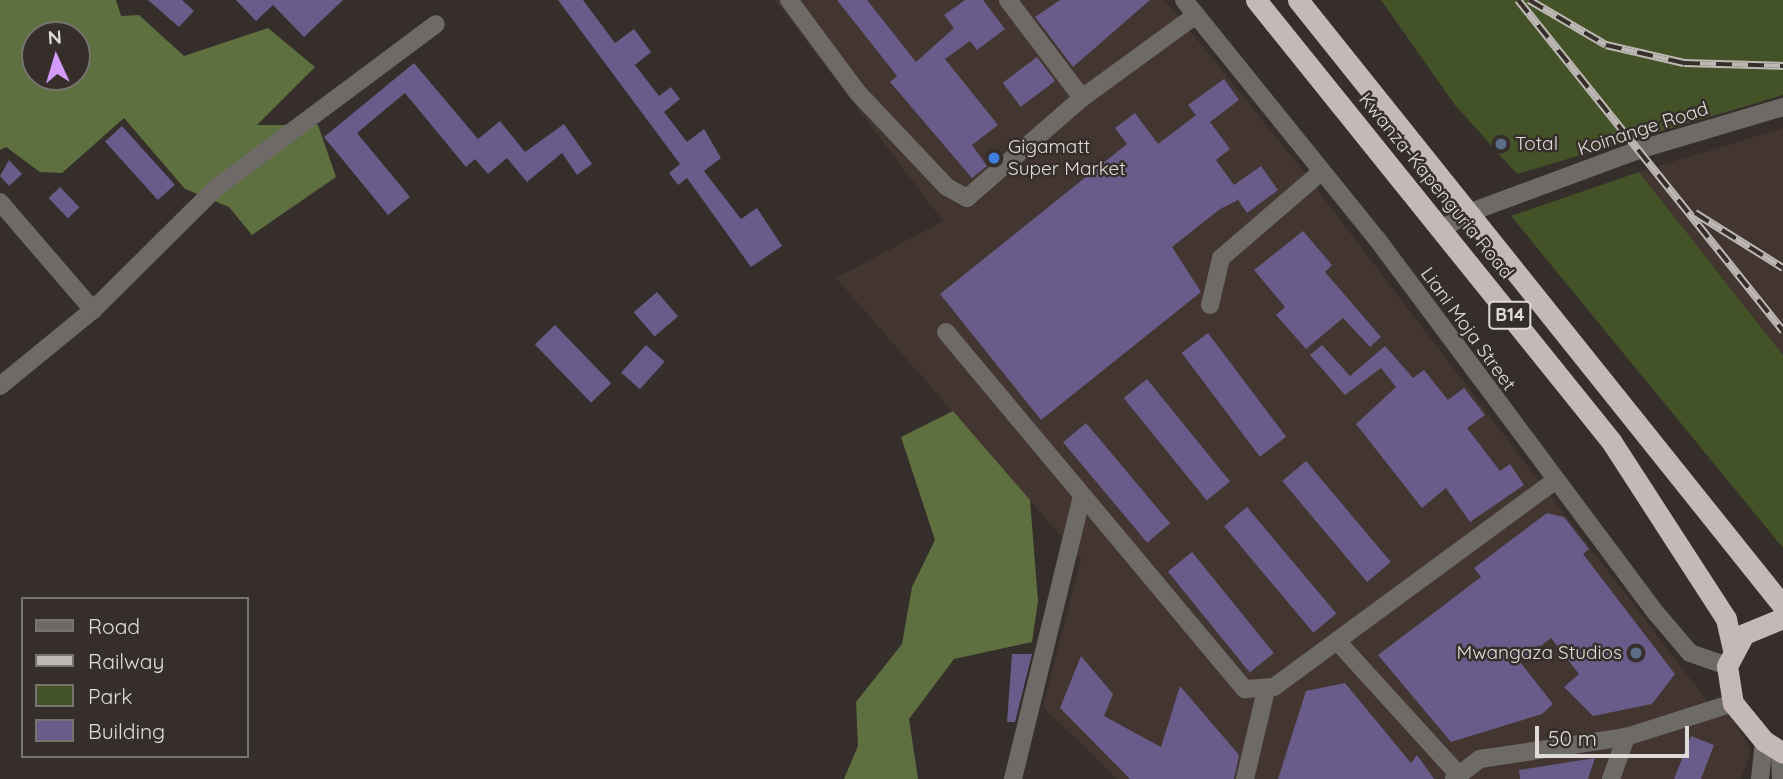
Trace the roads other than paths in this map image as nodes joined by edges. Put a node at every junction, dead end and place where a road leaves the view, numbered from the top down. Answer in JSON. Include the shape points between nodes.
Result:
{"nodes":[{"id":1,"x":789,"y":0,"type":"edge"},
{"id":2,"x":1007,"y":0,"type":"edge"},
{"id":3,"x":1184,"y":0,"type":"edge"},
{"id":4,"x":1256,"y":0,"type":"edge"},
{"id":5,"x":1298,"y":0,"type":"edge"},
{"id":6,"x":1196,"y":15,"type":"junction"},
{"id":7,"x":436,"y":24,"type":"dead end"},
{"id":8,"x":1082,"y":99,"type":"junction"},
{"id":9,"x":1783,"y":107,"type":"edge"},
{"id":10,"x":1322,"y":172,"type":"junction"},
{"id":11,"x":0,"y":202,"type":"edge"},
{"id":12,"x":1468,"y":213,"type":"junction"},
{"id":13,"x":1441,"y":229,"type":"junction"},
{"id":14,"x":1210,"y":305,"type":"dead end"},
{"id":15,"x":93,"y":310,"type":"junction"},
{"id":16,"x":946,"y":332,"type":"dead end"},
{"id":17,"x":0,"y":386,"type":"edge"},
{"id":18,"x":1553,"y":482,"type":"junction"},
{"id":19,"x":1081,"y":500,"type":"junction"},
{"id":20,"x":1783,"y":606,"type":"edge"},
{"id":21,"x":1783,"y":618,"type":"edge"},
{"id":22,"x":1337,"y":641,"type":"junction"},
{"id":23,"x":1730,"y":658,"type":"junction"},
{"id":24,"x":1266,"y":690,"type":"junction"},
{"id":25,"x":1733,"y":703,"type":"junction"},
{"id":26,"x":1626,"y":737,"type":"junction"},
{"id":27,"x":1776,"y":748,"type":"edge"},
{"id":28,"x":1455,"y":775,"type":"edge"},
{"id":29,"x":1013,"y":779,"type":"edge"},
{"id":30,"x":1245,"y":779,"type":"edge"},
{"id":31,"x":1611,"y":779,"type":"edge"},
{"id":32,"x":1760,"y":779,"type":"edge"},
{"id":33,"x":1781,"y":779,"type":"edge"}],
"edges":[{"from":1,"to":8,"type":"street","via":[[858,93],[955,194],[976,195]]},
{"from":2,"to":8,"type":"street"},
{"from":3,"to":6,"type":"street","name":"Liani Moja Street"},
{"from":4,"to":13,"type":"highway","name":"Kwanza-Kapenguria Road","number":"B14"},
{"from":5,"to":12,"type":"highway","name":"Kwanza-Kapenguria Road","number":"B14"},
{"from":6,"to":8,"type":"street"},
{"from":6,"to":10,"type":"street","name":"Liani Moja Street"},
{"from":7,"to":15,"type":"street","via":[[216,188]]},
{"from":9,"to":12,"type":"street","name":"Koinange Road"},
{"from":10,"to":14,"type":"street","via":[[1221,258]]},
{"from":10,"to":18,"type":"street","name":"Liani Moja Street"},
{"from":11,"to":15,"type":"street"},
{"from":12,"to":13,"type":"street","name":"Koinange Road"},
{"from":12,"to":20,"type":"highway","name":"Kwanza-Kapenguria Road","number":"B14"},
{"from":13,"to":23,"type":"highway","name":"Kwanza-Kapenguria Road","number":"B14","via":[[1611,441],[1726,619]]},
{"from":15,"to":17,"type":"street"},
{"from":16,"to":19,"type":"street"},
{"from":18,"to":22,"type":"street"},
{"from":18,"to":23,"type":"street","name":"Liani Moja Street","via":[[1690,653]]},
{"from":19,"to":24,"type":"street","via":[[1245,689]]},
{"from":19,"to":29,"type":"street"},
{"from":21,"to":23,"type":"highway","via":[[1759,623]]},
{"from":22,"to":24,"type":"street"},
{"from":22,"to":28,"type":"street"},
{"from":23,"to":25,"type":"highway","number":"B14"},
{"from":24,"to":30,"type":"street"},
{"from":25,"to":26,"type":"street"},
{"from":25,"to":27,"type":"highway","number":"B14"},
{"from":26,"to":28,"type":"street","via":[[1513,750]]},
{"from":26,"to":31,"type":"street"},
{"from":27,"to":32,"type":"street"},
{"from":27,"to":33,"type":"street"}]}
